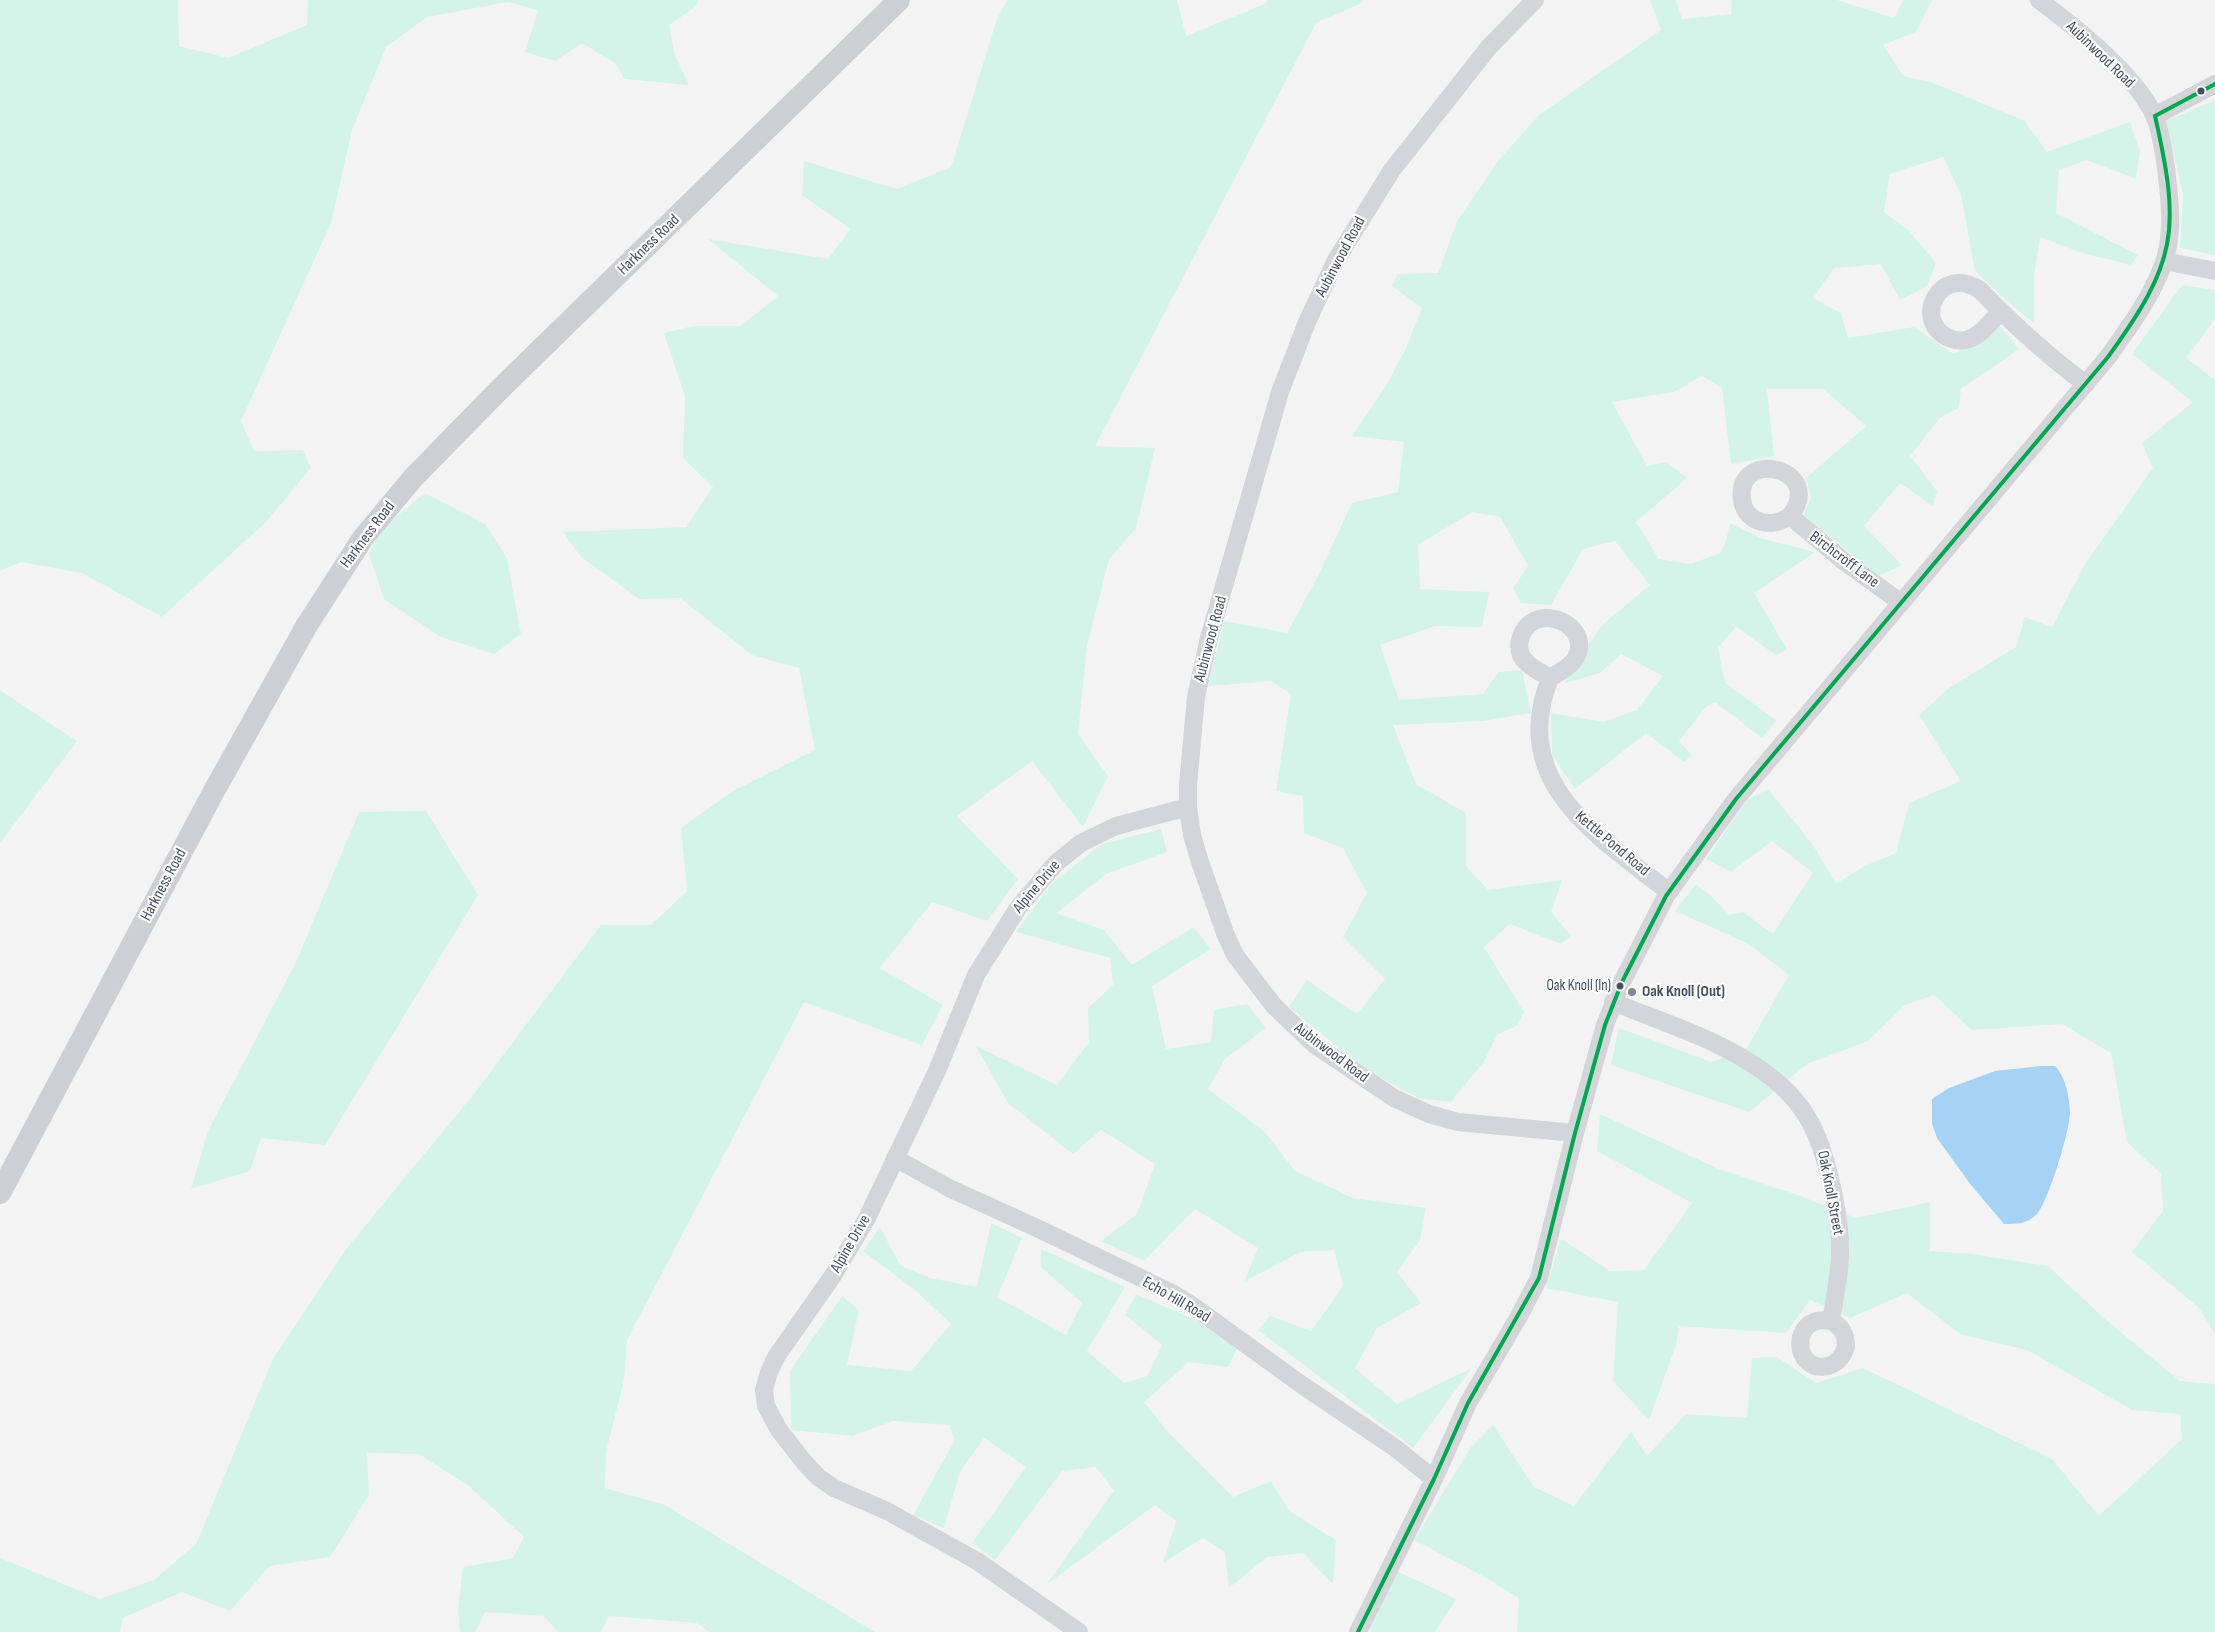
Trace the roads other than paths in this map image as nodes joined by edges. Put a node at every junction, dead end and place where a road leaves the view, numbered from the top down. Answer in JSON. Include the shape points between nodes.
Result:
{"nodes":[{"id":1,"x":899,"y":0,"type":"edge"},
{"id":2,"x":1535,"y":0,"type":"edge"},
{"id":3,"x":2039,"y":0,"type":"edge"},
{"id":4,"x":2215,"y":84,"type":"edge"},
{"id":5,"x":2155,"y":116,"type":"junction"},
{"id":6,"x":2164,"y":261,"type":"junction"},
{"id":7,"x":2215,"y":271,"type":"edge"},
{"id":8,"x":2001,"y":311,"type":"dead end"},
{"id":9,"x":2086,"y":384,"type":"junction"},
{"id":10,"x":1790,"y":516,"type":"dead end"},
{"id":11,"x":1900,"y":602,"type":"junction"},
{"id":12,"x":1550,"y":678,"type":"dead end"},
{"id":13,"x":1188,"y":807,"type":"junction"},
{"id":14,"x":1669,"y":892,"type":"junction"},
{"id":15,"x":1613,"y":1002,"type":"junction"},
{"id":16,"x":1574,"y":1133,"type":"junction"},
{"id":17,"x":895,"y":1158,"type":"junction"},
{"id":18,"x":0,"y":1194,"type":"edge"},
{"id":19,"x":1831,"y":1321,"type":"dead end"},
{"id":20,"x":1434,"y":1479,"type":"junction"},
{"id":21,"x":1079,"y":1632,"type":"edge"},
{"id":22,"x":1358,"y":1632,"type":"edge"}],
"edges":[{"from":1,"to":18,"type":"main road","name":"Harkness Road","via":[[500,389],[413,478],[364,538],[307,625],[214,791]]},
{"from":2,"to":13,"type":"street","name":"Aubinwood Road","via":[[1489,48],[1392,170],[1341,253],[1307,322],[1280,392],[1209,638],[1196,697]]},
{"from":3,"to":5,"type":"street","name":"Aubinwood Road","via":[[2118,67]]},
{"from":4,"to":5,"type":"street"},
{"from":5,"to":6,"type":"street","via":[[2166,169],[2171,222]]},
{"from":6,"to":7,"type":"street"},
{"from":6,"to":9,"type":"street","via":[[2129,328]]},
{"from":8,"to":9,"type":"street","via":[[2050,358]]},
{"from":9,"to":11,"type":"street"},
{"from":10,"to":11,"type":"street","name":"Birchcroff Lane"},
{"from":11,"to":14,"type":"street","via":[[1736,799]]},
{"from":12,"to":14,"type":"street","name":"Kettle Pond Road","via":[[1540,710],[1538,734],[1558,791],[1586,825]]},
{"from":13,"to":16,"type":"street","name":"Aubinwood Road","via":[[1200,862],[1235,954],[1274,1006],[1315,1045],[1394,1098],[1429,1114],[1473,1124]]},
{"from":13,"to":17,"type":"street","name":"Alpine Drive","via":[[1125,823],[1098,834],[1064,855],[1040,880],[1008,923],[976,975],[940,1064]]},
{"from":14,"to":15,"type":"street"},
{"from":15,"to":16,"type":"street"},
{"from":15,"to":19,"type":"street","name":"Oak Knoll Street","via":[[1692,1033],[1744,1059],[1782,1086],[1808,1119],[1826,1157],[1840,1230],[1839,1268]]},
{"from":16,"to":20,"type":"street","via":[[1539,1278],[1468,1403]]},
{"from":17,"to":20,"type":"street","name":"Echo Hill Road","via":[[966,1196],[1179,1298]]},
{"from":17,"to":21,"type":"street","name":"Alpine Drive","via":[[851,1247],[776,1357],[764,1390],[766,1406],[791,1447],[826,1483],[887,1511],[976,1561]]},
{"from":20,"to":22,"type":"street"}]}
